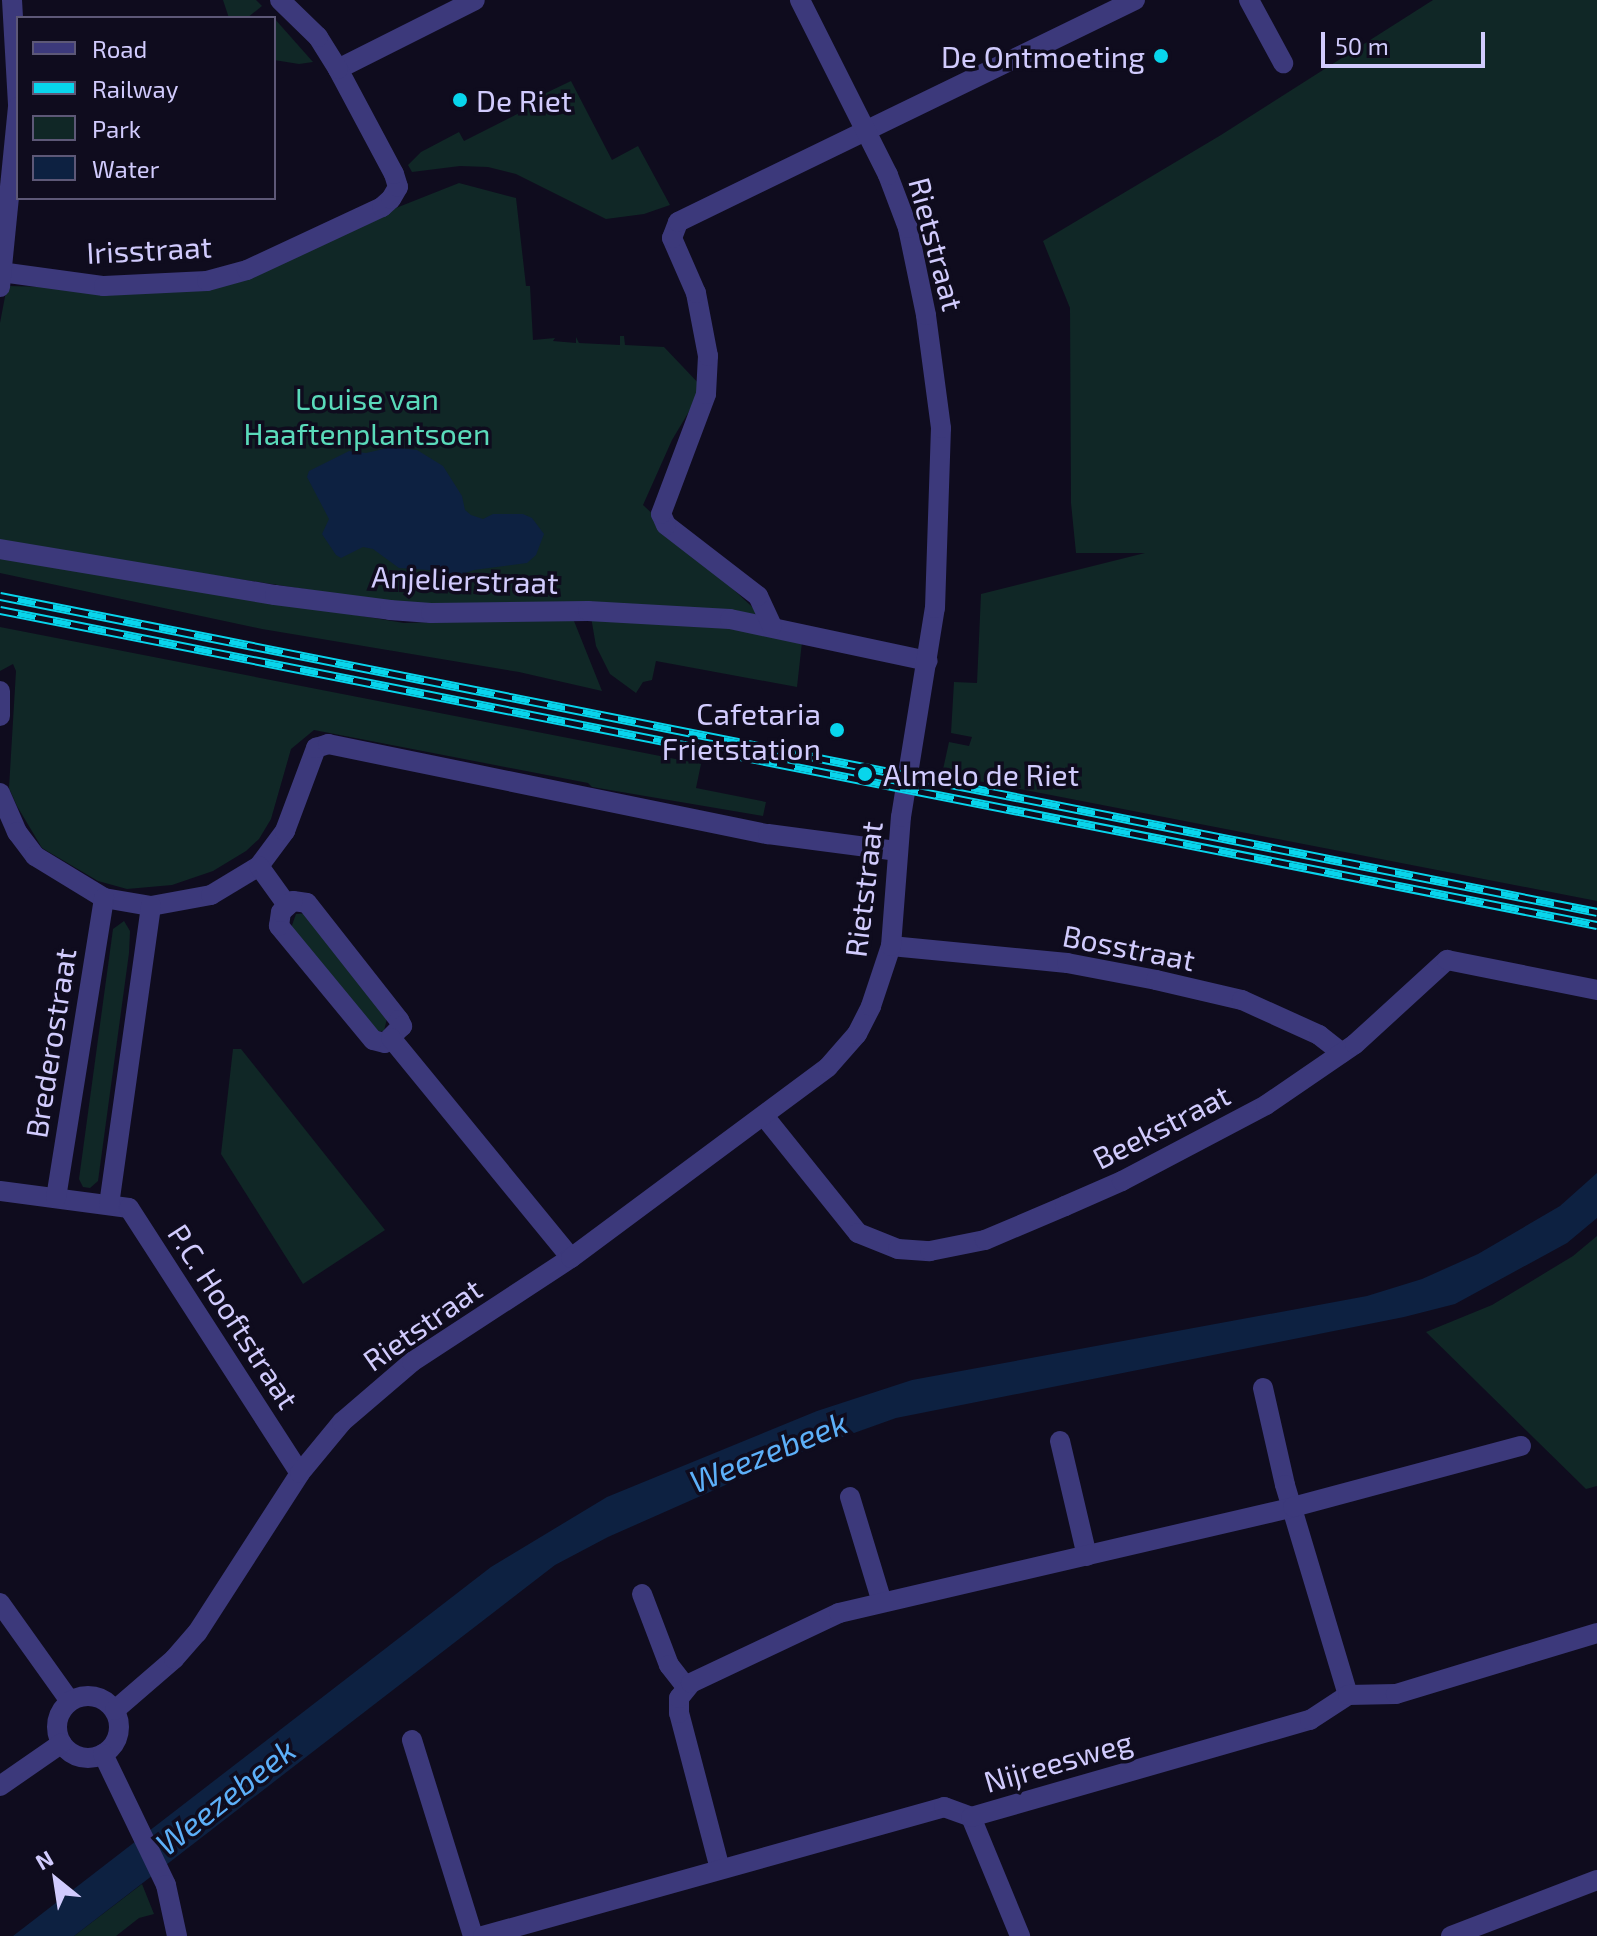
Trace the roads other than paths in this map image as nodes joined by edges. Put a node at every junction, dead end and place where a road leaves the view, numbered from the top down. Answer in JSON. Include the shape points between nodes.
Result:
{"nodes":[{"id":1,"x":12,"y":0,"type":"edge"},
{"id":2,"x":280,"y":0,"type":"edge"},
{"id":3,"x":475,"y":0,"type":"edge"},
{"id":4,"x":800,"y":0,"type":"edge"},
{"id":5,"x":1135,"y":0,"type":"edge"},
{"id":6,"x":1249,"y":0,"type":"edge"},
{"id":7,"x":1283,"y":63,"type":"dead end"},
{"id":8,"x":338,"y":69,"type":"junction"},
{"id":9,"x":16,"y":71,"type":"edge"},
{"id":10,"x":16,"y":126,"type":"edge"},
{"id":11,"x":866,"y":130,"type":"junction"},
{"id":12,"x":1,"y":277,"type":"edge"},
{"id":13,"x":0,"y":549,"type":"edge"},
{"id":14,"x":772,"y":626,"type":"junction"},
{"id":15,"x":928,"y":661,"type":"junction"},
{"id":16,"x":0,"y":691,"type":"edge"},
{"id":17,"x":0,"y":716,"type":"edge"},
{"id":18,"x":2,"y":805,"type":"edge"},
{"id":19,"x":898,"y":851,"type":"junction"},
{"id":20,"x":259,"y":866,"type":"junction"},
{"id":21,"x":104,"y":898,"type":"junction"},
{"id":22,"x":287,"y":905,"type":"junction"},
{"id":23,"x":151,"y":906,"type":"junction"},
{"id":24,"x":891,"y":946,"type":"junction"},
{"id":25,"x":1597,"y":990,"type":"edge"},
{"id":26,"x":391,"y":1038,"type":"junction"},
{"id":27,"x":1342,"y":1053,"type":"junction"},
{"id":28,"x":764,"y":1116,"type":"junction"},
{"id":29,"x":0,"y":1191,"type":"edge"},
{"id":30,"x":56,"y":1198,"type":"junction"},
{"id":31,"x":109,"y":1205,"type":"junction"},
{"id":32,"x":571,"y":1258,"type":"junction"},
{"id":33,"x":1263,"y":1388,"type":"dead end"},
{"id":34,"x":1060,"y":1441,"type":"dead end"},
{"id":35,"x":1521,"y":1446,"type":"dead end"},
{"id":36,"x":300,"y":1473,"type":"junction"},
{"id":37,"x":850,"y":1497,"type":"dead end"},
{"id":38,"x":1293,"y":1507,"type":"junction"},
{"id":39,"x":1087,"y":1556,"type":"junction"},
{"id":40,"x":642,"y":1594,"type":"dead end"},
{"id":41,"x":882,"y":1602,"type":"junction"},
{"id":42,"x":0,"y":1603,"type":"edge"},
{"id":43,"x":1597,"y":1633,"type":"edge"},
{"id":44,"x":686,"y":1687,"type":"junction"},
{"id":45,"x":1348,"y":1695,"type":"junction"},
{"id":46,"x":70,"y":1701,"type":"junction"},
{"id":47,"x":115,"y":1710,"type":"junction"},
{"id":48,"x":412,"y":1740,"type":"dead end"},
{"id":49,"x":62,"y":1743,"type":"junction"},
{"id":50,"x":103,"y":1754,"type":"junction"},
{"id":51,"x":0,"y":1786,"type":"edge"},
{"id":52,"x":971,"y":1817,"type":"junction"},
{"id":53,"x":720,"y":1869,"type":"junction"},
{"id":54,"x":1597,"y":1880,"type":"edge"},
{"id":55,"x":177,"y":1936,"type":"edge"},
{"id":56,"x":473,"y":1936,"type":"edge"},
{"id":57,"x":483,"y":1936,"type":"edge"},
{"id":58,"x":1020,"y":1936,"type":"edge"},
{"id":59,"x":1451,"y":1936,"type":"edge"}],
"edges":[{"from":1,"to":9,"type":"street"},
{"from":2,"to":8,"type":"street","via":[[318,37]]},
{"from":3,"to":8,"type":"street"},
{"from":4,"to":11,"type":"street","name":"Rietstraat"},
{"from":5,"to":11,"type":"street"},
{"from":6,"to":7,"type":"street"},
{"from":8,"to":12,"type":"street","name":"Irisstraat","via":[[394,174],[395,193],[382,207],[247,270],[207,281],[104,286]]},
{"from":10,"to":12,"type":"street"},
{"from":11,"to":14,"type":"street","via":[[678,222],[672,238],[696,293],[708,356],[706,394],[661,514],[666,525],[758,596]]},
{"from":11,"to":15,"type":"street","name":"Rietstraat","via":[[908,228],[941,428],[935,608]]},
{"from":13,"to":14,"type":"street","name":"Anjelierstraat","via":[[390,610],[603,612]]},
{"from":14,"to":15,"type":"street","name":"Anjelierstraat"},
{"from":15,"to":19,"type":"street","name":"Rietstraat"},
{"from":16,"to":17,"type":"street"},
{"from":18,"to":21,"type":"street","via":[[35,856]]},
{"from":19,"to":20,"type":"street","via":[[768,834],[328,744],[316,748],[285,831]]},
{"from":19,"to":24,"type":"street","name":"Rietstraat"},
{"from":20,"to":22,"type":"street"},
{"from":20,"to":23,"type":"street","via":[[211,895]]},
{"from":21,"to":23,"type":"street"},
{"from":21,"to":30,"type":"street","name":"Brederostraat"},
{"from":22,"to":26,"type":"street","via":[[279,926],[373,1040]]},
{"from":22,"to":26,"type":"street","via":[[307,903],[399,1020],[402,1026]]},
{"from":23,"to":31,"type":"street"},
{"from":24,"to":27,"type":"street","name":"Bosstraat","via":[[1067,963],[1242,1000],[1319,1035]]},
{"from":24,"to":28,"type":"street","name":"Rietstraat","via":[[857,1034],[828,1067]]},
{"from":25,"to":27,"type":"street","name":"Beekstraat","via":[[1447,960]]},
{"from":26,"to":32,"type":"street"},
{"from":27,"to":28,"type":"street","name":"Beekstraat","via":[[1266,1105],[1122,1181],[985,1240],[930,1251],[898,1249],[858,1233]]},
{"from":28,"to":32,"type":"street","name":"Rietstraat"},
{"from":29,"to":30,"type":"street"},
{"from":30,"to":31,"type":"street"},
{"from":31,"to":36,"type":"street","name":"P.C. Hooftstraat","via":[[129,1208]]},
{"from":32,"to":36,"type":"street","name":"Rietstraat","via":[[412,1362],[342,1422]]},
{"from":33,"to":38,"type":"street"},
{"from":34,"to":39,"type":"street"},
{"from":35,"to":38,"type":"street"},
{"from":36,"to":47,"type":"street","name":"Rietstraat","via":[[197,1633]]},
{"from":37,"to":41,"type":"street"},
{"from":38,"to":39,"type":"street"},
{"from":38,"to":45,"type":"street"},
{"from":39,"to":41,"type":"street"},
{"from":40,"to":44,"type":"street","via":[[669,1665]]},
{"from":41,"to":44,"type":"street","via":[[831,1616]]},
{"from":42,"to":46,"type":"street"},
{"from":43,"to":45,"type":"street","via":[[1396,1694]]},
{"from":44,"to":53,"type":"street","via":[[679,1713]]},
{"from":45,"to":52,"type":"street","name":"Nijreesweg","via":[[1310,1720]]},
{"from":46,"to":47,"type":"street","via":[[94,1696]]},
{"from":46,"to":49,"type":"street","via":[[57,1721]]},
{"from":47,"to":50,"type":"street","via":[[118,1735]]},
{"from":48,"to":56,"type":"street"},
{"from":49,"to":50,"type":"street","via":[[80,1757]]},
{"from":49,"to":51,"type":"street"},
{"from":50,"to":55,"type":"street","via":[[166,1885]]},
{"from":52,"to":53,"type":"street","name":"Nijreesweg","via":[[944,1807]]},
{"from":52,"to":58,"type":"street"},
{"from":53,"to":57,"type":"street","name":"Nijreesweg"},
{"from":54,"to":59,"type":"street"}]}
